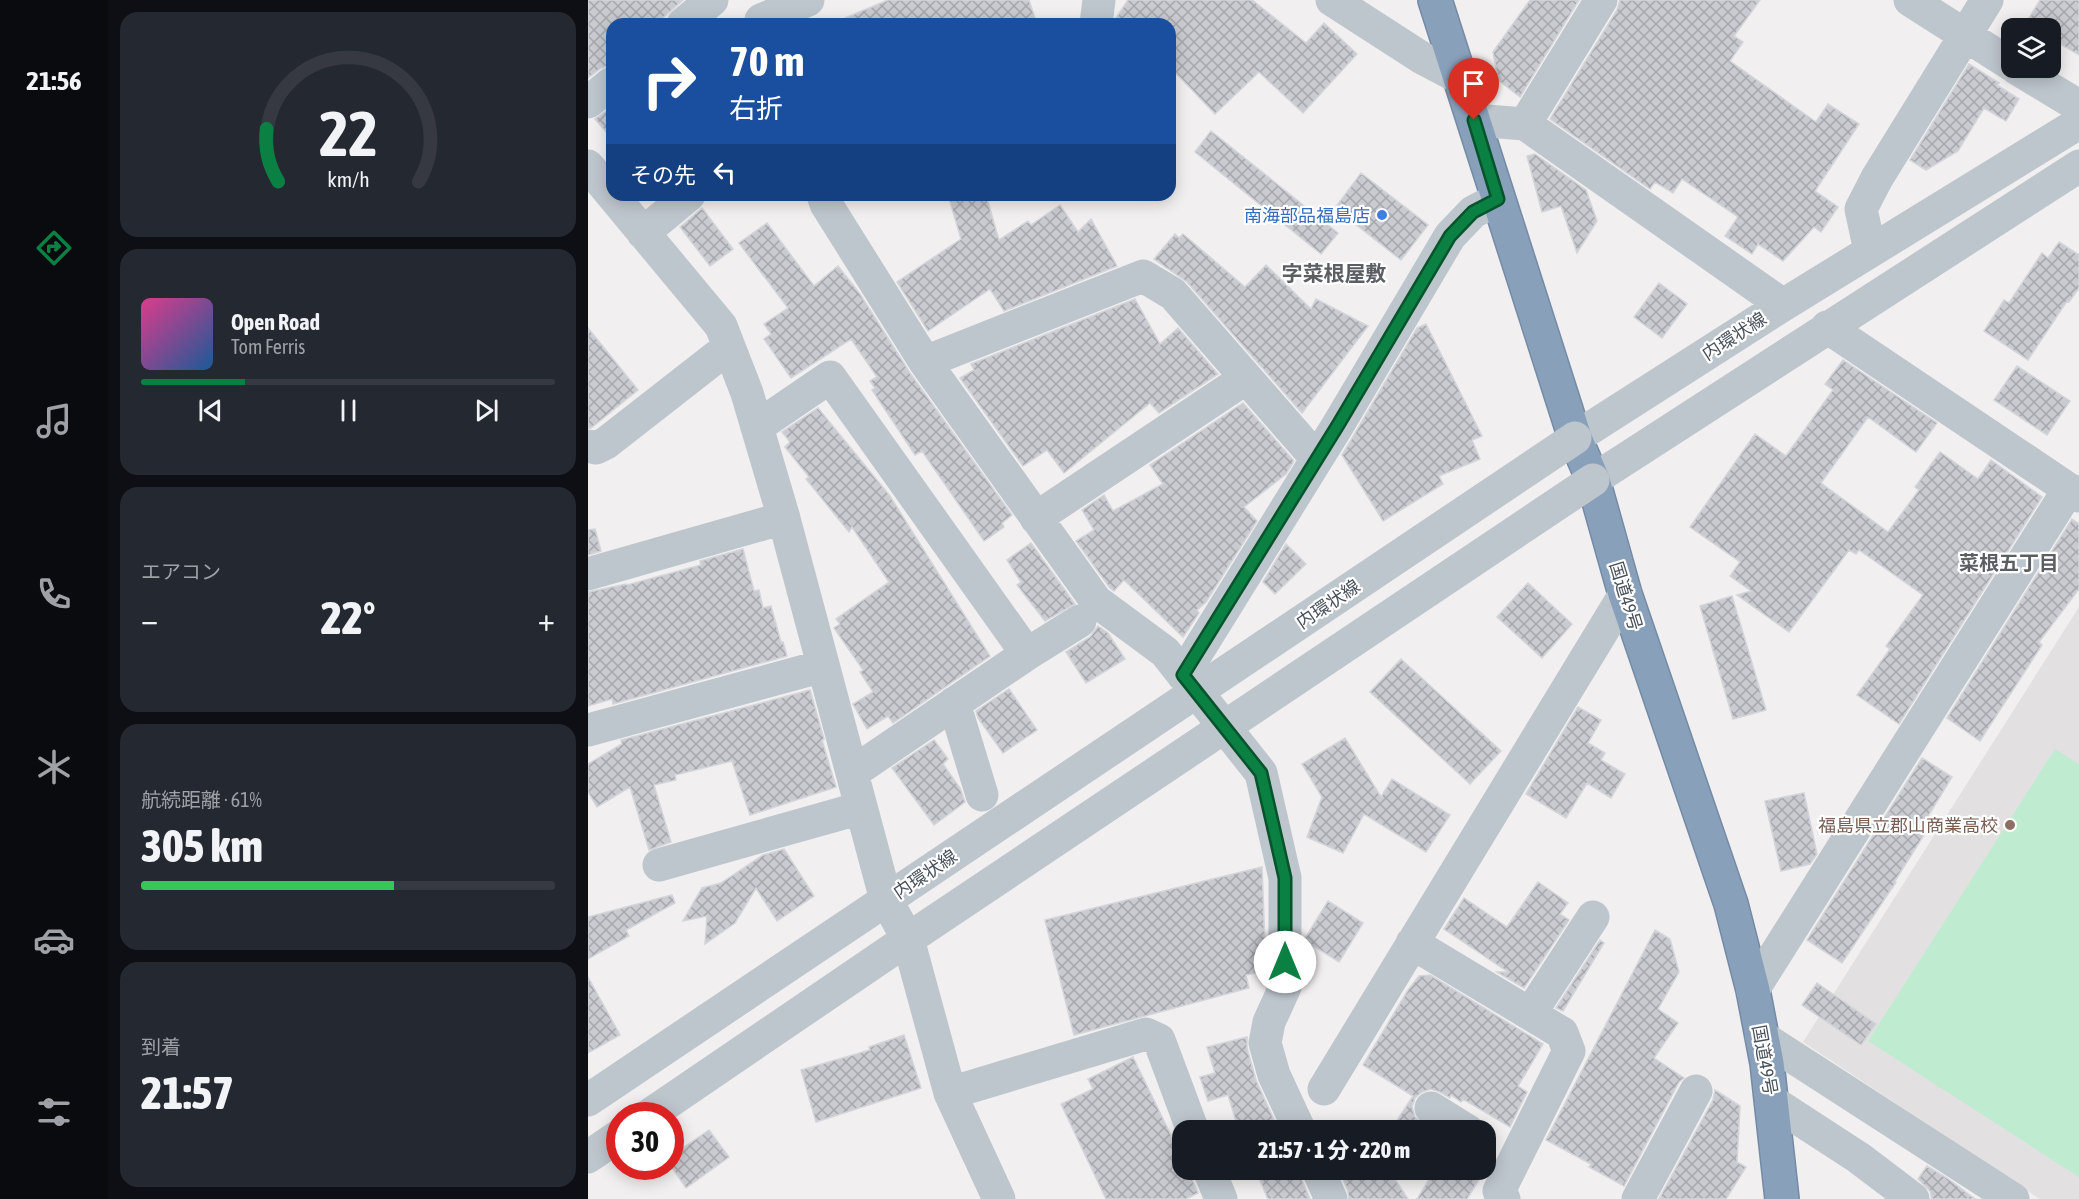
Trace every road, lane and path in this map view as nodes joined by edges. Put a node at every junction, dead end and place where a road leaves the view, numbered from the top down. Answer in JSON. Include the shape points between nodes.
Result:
{"nodes":[{"id":1,"x":712,"y":0,"type":"edge"},
{"id":2,"x":808,"y":0,"type":"edge"},
{"id":3,"x":1099,"y":0,"type":"edge"},
{"id":4,"x":1332,"y":0,"type":"edge"},
{"id":5,"x":1435,"y":0,"type":"edge"},
{"id":6,"x":1601,"y":0,"type":"edge"},
{"id":7,"x":1910,"y":0,"type":"edge"},
{"id":8,"x":1987,"y":0,"type":"edge"},
{"id":9,"x":758,"y":14,"type":"edge"},
{"id":10,"x":690,"y":18,"type":"edge"},
{"id":11,"x":1097,"y":18,"type":"edge"},
{"id":12,"x":1964,"y":36,"type":"junction"},
{"id":13,"x":2001,"y":58,"type":"edge"},
{"id":14,"x":2033,"y":78,"type":"edge"},
{"id":15,"x":1462,"y":79,"type":"junction"},
{"id":16,"x":606,"y":88,"type":"edge"},
{"id":17,"x":588,"y":102,"type":"edge"},
{"id":18,"x":2079,"y":106,"type":"edge"},
{"id":19,"x":1474,"y":120,"type":"junction"},
{"id":20,"x":2079,"y":123,"type":"edge"},
{"id":21,"x":1525,"y":124,"type":"junction"},
{"id":22,"x":588,"y":166,"type":"edge"},
{"id":23,"x":2079,"y":166,"type":"edge"},
{"id":24,"x":606,"y":188,"type":"edge"},
{"id":25,"x":1498,"y":199,"type":"junction"},
{"id":26,"x":617,"y":201,"type":"edge"},
{"id":27,"x":682,"y":201,"type":"edge"},
{"id":28,"x":825,"y":201,"type":"edge"},
{"id":29,"x":643,"y":233,"type":"junction"},
{"id":30,"x":1870,"y":250,"type":"junction"},
{"id":31,"x":1783,"y":305,"type":"junction"},
{"id":32,"x":1827,"y":327,"type":"junction"},
{"id":33,"x":729,"y":347,"type":"junction"},
{"id":34,"x":925,"y":362,"type":"junction"},
{"id":35,"x":1246,"y":378,"type":"junction"},
{"id":36,"x":758,"y":426,"type":"junction"},
{"id":37,"x":1575,"y":438,"type":"junction"},
{"id":38,"x":588,"y":446,"type":"edge"},
{"id":39,"x":1317,"y":459,"type":"junction"},
{"id":40,"x":1593,"y":480,"type":"junction"},
{"id":41,"x":2074,"y":492,"type":"edge"},
{"id":42,"x":784,"y":518,"type":"junction"},
{"id":43,"x":1036,"y":518,"type":"junction"},
{"id":44,"x":588,"y":574,"type":"edge"},
{"id":45,"x":1624,"y":594,"type":"junction"},
{"id":46,"x":1080,"y":621,"type":"dead end"},
{"id":47,"x":1027,"y":654,"type":"junction"},
{"id":48,"x":823,"y":666,"type":"junction"},
{"id":49,"x":1183,"y":675,"type":"junction"},
{"id":50,"x":954,"y":703,"type":"junction"},
{"id":51,"x":588,"y":730,"type":"edge"},
{"id":52,"x":852,"y":773,"type":"junction"},
{"id":53,"x":982,"y":795,"type":"dead end"},
{"id":54,"x":861,"y":808,"type":"junction"},
{"id":55,"x":659,"y":865,"type":"dead end"},
{"id":56,"x":886,"y":900,"type":"junction"},
{"id":57,"x":1593,"y":917,"type":"dead end"},
{"id":58,"x":908,"y":939,"type":"junction"},
{"id":59,"x":1412,"y":943,"type":"junction"},
{"id":60,"x":1752,"y":990,"type":"junction"},
{"id":61,"x":1530,"y":1014,"type":"junction"},
{"id":62,"x":1762,"y":1036,"type":"junction"},
{"id":63,"x":1324,"y":1089,"type":"dead end"},
{"id":64,"x":1696,"y":1091,"type":"dead end"},
{"id":65,"x":950,"y":1093,"type":"junction"},
{"id":66,"x":588,"y":1100,"type":"edge"},
{"id":67,"x":669,"y":1102,"type":"edge"},
{"id":68,"x":1773,"y":1102,"type":"junction"},
{"id":69,"x":1431,"y":1108,"type":"dead end"},
{"id":70,"x":1189,"y":1120,"type":"edge"},
{"id":71,"x":1295,"y":1120,"type":"edge"},
{"id":72,"x":1450,"y":1120,"type":"edge"},
{"id":73,"x":606,"y":1145,"type":"edge"},
{"id":74,"x":1496,"y":1148,"type":"edge"},
{"id":75,"x":588,"y":1157,"type":"edge"},
{"id":76,"x":1515,"y":1160,"type":"junction"},
{"id":77,"x":1213,"y":1180,"type":"edge"},
{"id":78,"x":1322,"y":1180,"type":"edge"},
{"id":79,"x":999,"y":1199,"type":"edge"},
{"id":80,"x":1221,"y":1199,"type":"edge"},
{"id":81,"x":1331,"y":1199,"type":"edge"},
{"id":82,"x":1504,"y":1199,"type":"edge"},
{"id":83,"x":1638,"y":1199,"type":"edge"},
{"id":84,"x":1782,"y":1199,"type":"edge"},
{"id":85,"x":1913,"y":1199,"type":"edge"},
{"id":86,"x":2013,"y":1199,"type":"edge"}],
"edges":[{"from":1,"to":10,"type":"street"},
{"from":2,"to":9,"type":"street"},
{"from":3,"to":11,"type":"street"},
{"from":4,"to":15,"type":"street"},
{"from":5,"to":15,"type":"highway","name":"国道49号"},
{"from":6,"to":21,"type":"street"},
{"from":7,"to":12,"type":"street"},
{"from":8,"to":12,"type":"street"},
{"from":12,"to":13,"type":"street"},
{"from":12,"to":30,"type":"street","via":[[1861,209]]},
{"from":14,"to":18,"type":"street"},
{"from":15,"to":19,"type":"highway","name":"国道49号"},
{"from":16,"to":17,"type":"street"},
{"from":19,"to":21,"type":"street"},
{"from":19,"to":25,"type":"highway","name":"国道49号"},
{"from":20,"to":30,"type":"street","name":"内環状線"},
{"from":21,"to":31,"type":"street"},
{"from":22,"to":24,"type":"street"},
{"from":23,"to":32,"type":"street"},
{"from":25,"to":37,"type":"highway","name":"国道49号"},
{"from":25,"to":39,"type":"street","via":[[1473,212],[1450,236]]},
{"from":26,"to":29,"type":"street"},
{"from":27,"to":29,"type":"street"},
{"from":28,"to":34,"type":"street"},
{"from":29,"to":33,"type":"street","via":[[721,326]]},
{"from":30,"to":31,"type":"street","name":"内環状線"},
{"from":31,"to":37,"type":"street","name":"内環状線"},
{"from":32,"to":40,"type":"street"},
{"from":32,"to":41,"type":"street"},
{"from":33,"to":36,"type":"street"},
{"from":33,"to":38,"type":"street","via":[[606,443],[596,448]]},
{"from":34,"to":35,"type":"street","via":[[1143,276],[1173,294]]},
{"from":34,"to":43,"type":"street"},
{"from":35,"to":39,"type":"street"},
{"from":35,"to":43,"type":"street"},
{"from":36,"to":42,"type":"street"},
{"from":36,"to":47,"type":"street","via":[[830,377]]},
{"from":37,"to":40,"type":"highway","name":"国道49号"},
{"from":37,"to":56,"type":"street","name":"内環状線","bridge":true},
{"from":39,"to":49,"type":"street"},
{"from":40,"to":45,"type":"highway","name":"国道49号"},
{"from":40,"to":58,"type":"street","bridge":true},
{"from":41,"to":60,"type":"street"},
{"from":42,"to":44,"type":"street"},
{"from":42,"to":48,"type":"street"},
{"from":43,"to":49,"type":"street","via":[[1096,601],[1165,652]]},
{"from":45,"to":59,"type":"street"},
{"from":45,"to":60,"type":"highway","name":"国道49号","via":[[1724,884]]},
{"from":46,"to":47,"type":"street"},
{"from":47,"to":50,"type":"street"},
{"from":48,"to":51,"type":"street"},
{"from":48,"to":52,"type":"street"},
{"from":49,"to":71,"type":"street","via":[[1261,773],[1285,878],[1285,987],[1269,1022],[1265,1043],[1274,1076]]},
{"from":50,"to":52,"type":"street"},
{"from":50,"to":53,"type":"street"},
{"from":52,"to":54,"type":"street"},
{"from":54,"to":55,"type":"street"},
{"from":54,"to":56,"type":"street"},
{"from":56,"to":58,"type":"street"},
{"from":56,"to":66,"type":"street","name":"内環状線"},
{"from":57,"to":61,"type":"street"},
{"from":58,"to":65,"type":"street"},
{"from":58,"to":67,"type":"street"},
{"from":59,"to":61,"type":"street"},
{"from":59,"to":63,"type":"street"},
{"from":60,"to":62,"type":"highway","name":"国道49号"},
{"from":61,"to":76,"type":"street","via":[[1562,1033],[1569,1051]]},
{"from":62,"to":68,"type":"highway","name":"国道49号"},
{"from":62,"to":86,"type":"street"},
{"from":64,"to":83,"type":"street"},
{"from":65,"to":70,"type":"street","via":[[1146,1034],[1159,1040]]},
{"from":65,"to":79,"type":"street"},
{"from":68,"to":84,"type":"highway","name":"国道49号"},
{"from":68,"to":85,"type":"street"},
{"from":69,"to":72,"type":"street"},
{"from":73,"to":75,"type":"street"},
{"from":74,"to":76,"type":"street"},
{"from":76,"to":82,"type":"street","via":[[1499,1191]]},
{"from":77,"to":80,"type":"street"},
{"from":78,"to":81,"type":"street"}]}
